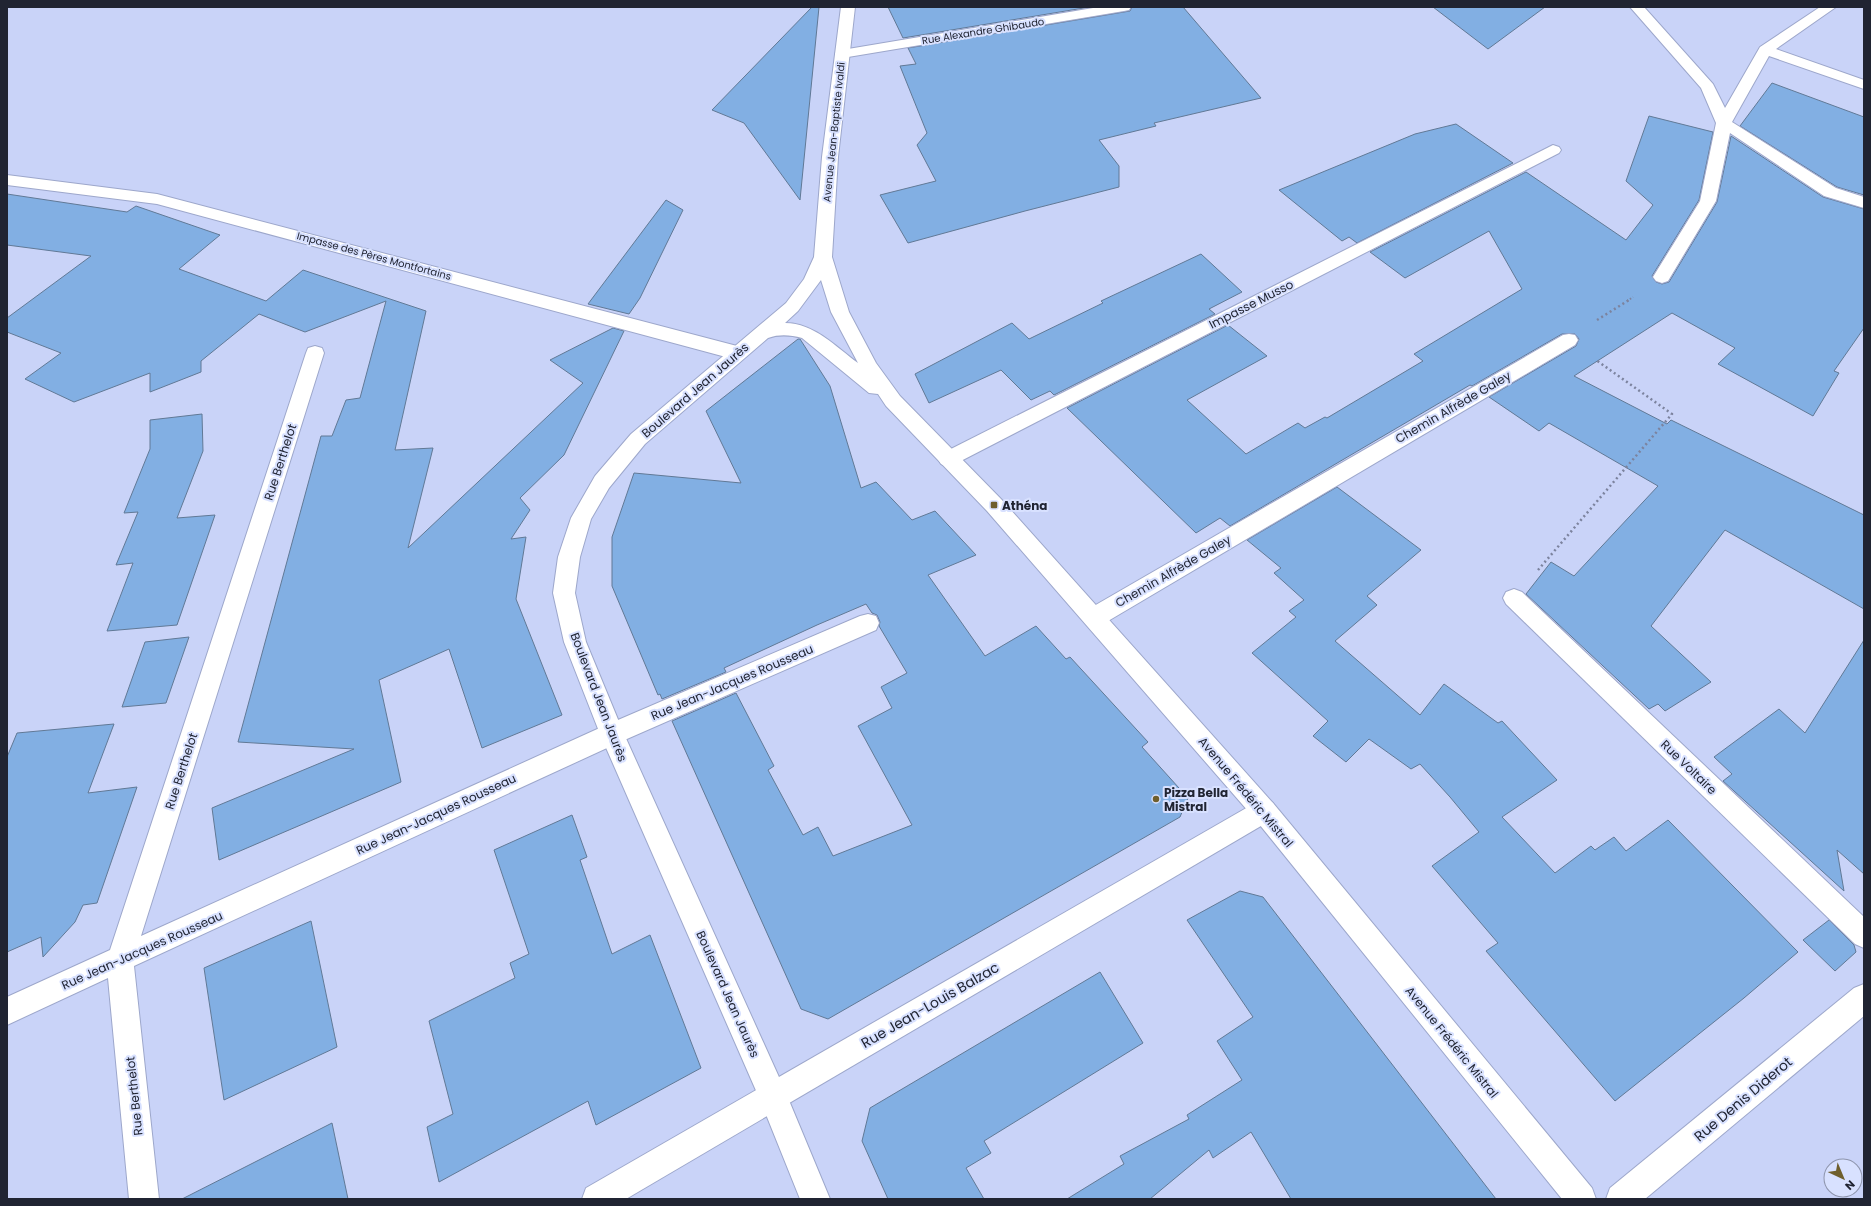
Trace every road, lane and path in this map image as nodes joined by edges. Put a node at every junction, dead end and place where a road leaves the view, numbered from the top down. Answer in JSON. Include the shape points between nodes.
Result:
{"nodes":[{"id":1,"x":848,"y":7,"type":"edge"},
{"id":2,"x":1124,"y":7,"type":"edge"},
{"id":3,"x":1637,"y":7,"type":"edge"},
{"id":4,"x":1829,"y":7,"type":"edge"},
{"id":5,"x":1104,"y":9,"type":"edge"},
{"id":6,"x":1765,"y":50,"type":"junction"},
{"id":7,"x":842,"y":54,"type":"junction"},
{"id":8,"x":1864,"y":85,"type":"edge"},
{"id":9,"x":1724,"y":123,"type":"junction"},
{"id":10,"x":1553,"y":150,"type":"dead end"},
{"id":11,"x":7,"y":180,"type":"edge"},
{"id":12,"x":1864,"y":203,"type":"edge"},
{"id":13,"x":822,"y":257,"type":"junction"},
{"id":14,"x":1662,"y":277,"type":"joint"},
{"id":15,"x":762,"y":333,"type":"junction"},
{"id":16,"x":1569,"y":340,"type":"junction"},
{"id":17,"x":315,"y":352,"type":"dead end"},
{"id":18,"x":737,"y":353,"type":"junction"},
{"id":19,"x":893,"y":401,"type":"junction"},
{"id":20,"x":948,"y":459,"type":"junction"},
{"id":21,"x":1514,"y":598,"type":"joint"},
{"id":22,"x":1095,"y":617,"type":"junction"},
{"id":23,"x":868,"y":623,"type":"dead end"},
{"id":24,"x":612,"y":734,"type":"junction"},
{"id":25,"x":1264,"y":811,"type":"junction"},
{"id":26,"x":1864,"y":935,"type":"edge"},
{"id":27,"x":120,"y":960,"type":"junction"},
{"id":28,"x":1864,"y":998,"type":"edge"},
{"id":29,"x":7,"y":1011,"type":"edge"},
{"id":30,"x":773,"y":1096,"type":"junction"},
{"id":31,"x":144,"y":1199,"type":"edge"},
{"id":32,"x":597,"y":1199,"type":"edge"},
{"id":33,"x":815,"y":1199,"type":"edge"},
{"id":34,"x":1581,"y":1199,"type":"edge"},
{"id":35,"x":1621,"y":1199,"type":"edge"}],
"edges":[{"from":1,"to":7,"type":"street","name":"Avenue Jean-Baptiste Ivaldi"},
{"from":2,"to":5,"type":"street","name":"Rue Alexandre Ghibaudo"},
{"from":3,"to":9,"type":"street","via":[[1708,87]]},
{"from":4,"to":6,"type":"street"},
{"from":5,"to":7,"type":"street","name":"Rue Alexandre Ghibaudo"},
{"from":6,"to":8,"type":"street"},
{"from":6,"to":9,"type":"street"},
{"from":7,"to":13,"type":"street","name":"Avenue Jean-Baptiste Ivaldi"},
{"from":9,"to":12,"type":"street","via":[[1830,192]]},
{"from":9,"to":14,"type":"street","via":[[1708,201]]},
{"from":10,"to":20,"type":"street","name":"Impasse Musso"},
{"from":11,"to":18,"type":"street","name":"Impasse des Pères Montfortains","via":[[158,199]]},
{"from":13,"to":15,"type":"street","name":"Boulevard Jean Jaurès","via":[[812,281],[792,307]]},
{"from":13,"to":19,"type":"street","name":"Avenue Frédéric Mistral","via":[[840,312],[868,367]]},
{"from":14,"to":16,"type":"path"},
{"from":15,"to":18,"type":"street","name":"Boulevard Jean Jaurès"},
{"from":15,"to":19,"type":"street","name":"Avenue Frédéric Mistral","via":[[776,329],[792,329],[808,334]]},
{"from":16,"to":21,"type":"path","via":[[1672,414]]},
{"from":16,"to":22,"type":"street","name":"Chemin Alfrède Galey"},
{"from":17,"to":27,"type":"street","name":"Rue Berthelot"},
{"from":18,"to":24,"type":"street","name":"Boulevard Jean Jaurès","via":[[638,438],[602,482],[581,518],[569,557],[564,593],[575,642]]},
{"from":19,"to":20,"type":"street","name":"Avenue Frédéric Mistral"},
{"from":20,"to":22,"type":"street","name":"Avenue Frédéric Mistral","via":[[994,505]]},
{"from":21,"to":26,"type":"street","name":"Rue Voltaire"},
{"from":22,"to":25,"type":"street","name":"Avenue Frédéric Mistral"},
{"from":23,"to":24,"type":"street","name":"Rue Jean-Jacques Rousseau"},
{"from":24,"to":27,"type":"street","name":"Rue Jean-Jacques Rousseau"},
{"from":24,"to":30,"type":"street","name":"Boulevard Jean Jaurès"},
{"from":25,"to":30,"type":"street","name":"Rue Jean-Louis Balzac"},
{"from":25,"to":34,"type":"street","name":"Avenue Frédéric Mistral"},
{"from":27,"to":29,"type":"street","name":"Rue Jean-Jacques Rousseau"},
{"from":27,"to":31,"type":"street","name":"Rue Berthelot"},
{"from":28,"to":35,"type":"street","name":"Rue Denis Diderot"},
{"from":30,"to":32,"type":"street","name":"Rue Jean-Louis Balzac"},
{"from":30,"to":33,"type":"street","name":"Boulevard Jean Jaurès"}]}
